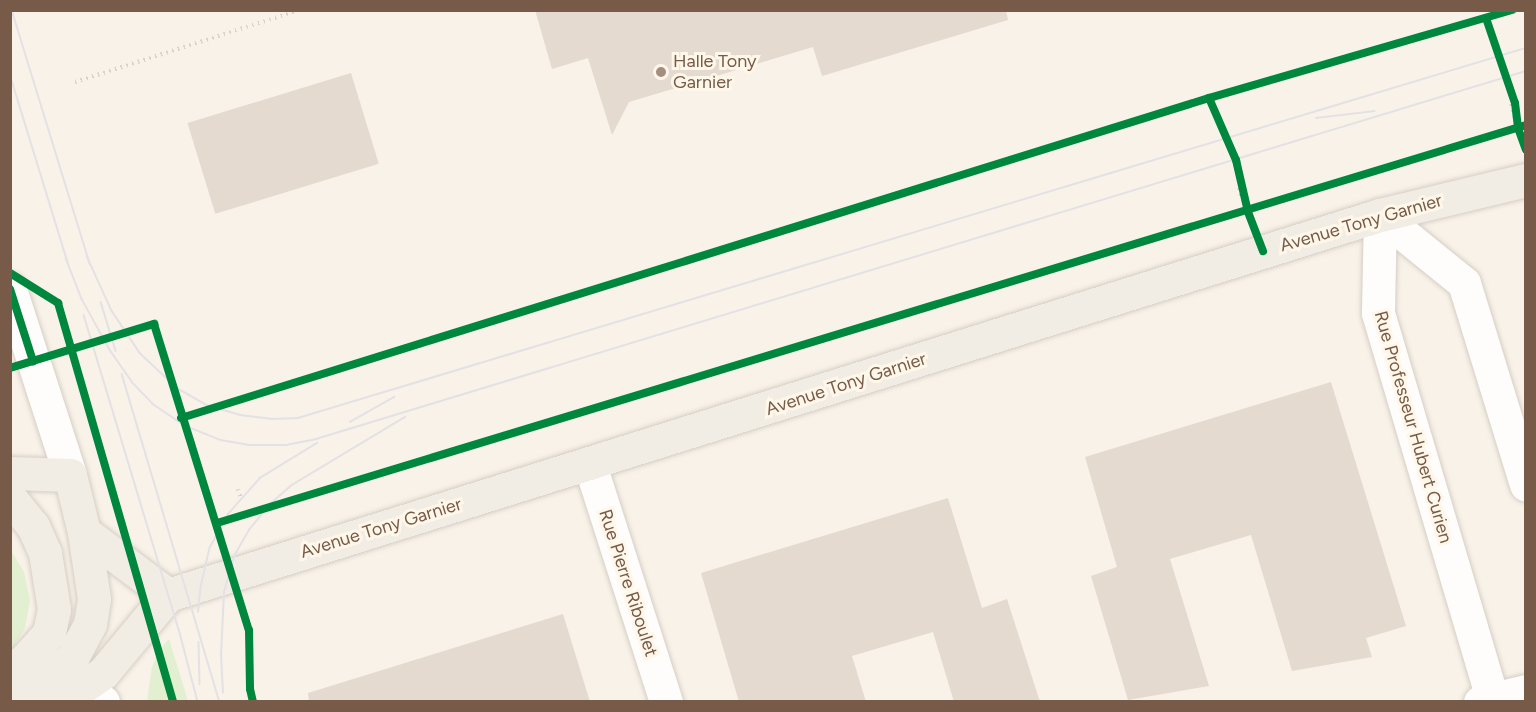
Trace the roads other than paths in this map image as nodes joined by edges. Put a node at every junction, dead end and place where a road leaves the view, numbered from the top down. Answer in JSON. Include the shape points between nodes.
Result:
{"nodes":[{"id":1,"x":1526,"y":180,"type":"edge"},
{"id":2,"x":1380,"y":215,"type":"junction"},
{"id":3,"x":10,"y":289,"type":"edge"},
{"id":4,"x":590,"y":465,"type":"junction"},
{"id":5,"x":10,"y":473,"type":"edge"},
{"id":6,"x":70,"y":475,"type":"junction"},
{"id":7,"x":1526,"y":485,"type":"edge"},
{"id":8,"x":10,"y":498,"type":"edge"},
{"id":9,"x":84,"y":532,"type":"junction"},
{"id":10,"x":168,"y":595,"type":"junction"},
{"id":11,"x":10,"y":670,"type":"edge"},
{"id":12,"x":1526,"y":691,"type":"edge"},
{"id":13,"x":82,"y":697,"type":"edge"},
{"id":14,"x":10,"y":700,"type":"edge"},
{"id":15,"x":1486,"y":700,"type":"edge"},
{"id":16,"x":666,"y":702,"type":"edge"}],
"edges":[{"from":1,"to":2,"type":"main road","name":"Avenue Tony Garnier"},
{"from":2,"to":4,"type":"main road","name":"Avenue Tony Garnier"},
{"from":2,"to":7,"type":"street","via":[[1464,283]]},
{"from":2,"to":15,"type":"street","name":"Rue Professeur Hubert Curien","via":[[1378,313]]},
{"from":3,"to":6,"type":"street"},
{"from":4,"to":10,"type":"main road","name":"Avenue Tony Garnier"},
{"from":4,"to":16,"type":"street","name":"Rue Pierre Riboulet"},
{"from":5,"to":6,"type":"main road"},
{"from":6,"to":9,"type":"main road"},
{"from":8,"to":11,"type":"main road","via":[[33,526],[45,553],[54,609],[49,633],[25,660]]},
{"from":9,"to":10,"type":"main road"},
{"from":9,"to":14,"type":"main road","via":[[94,599],[90,624],[72,658],[32,689]]},
{"from":10,"to":13,"type":"main road"},
{"from":12,"to":15,"type":"street"}]}
